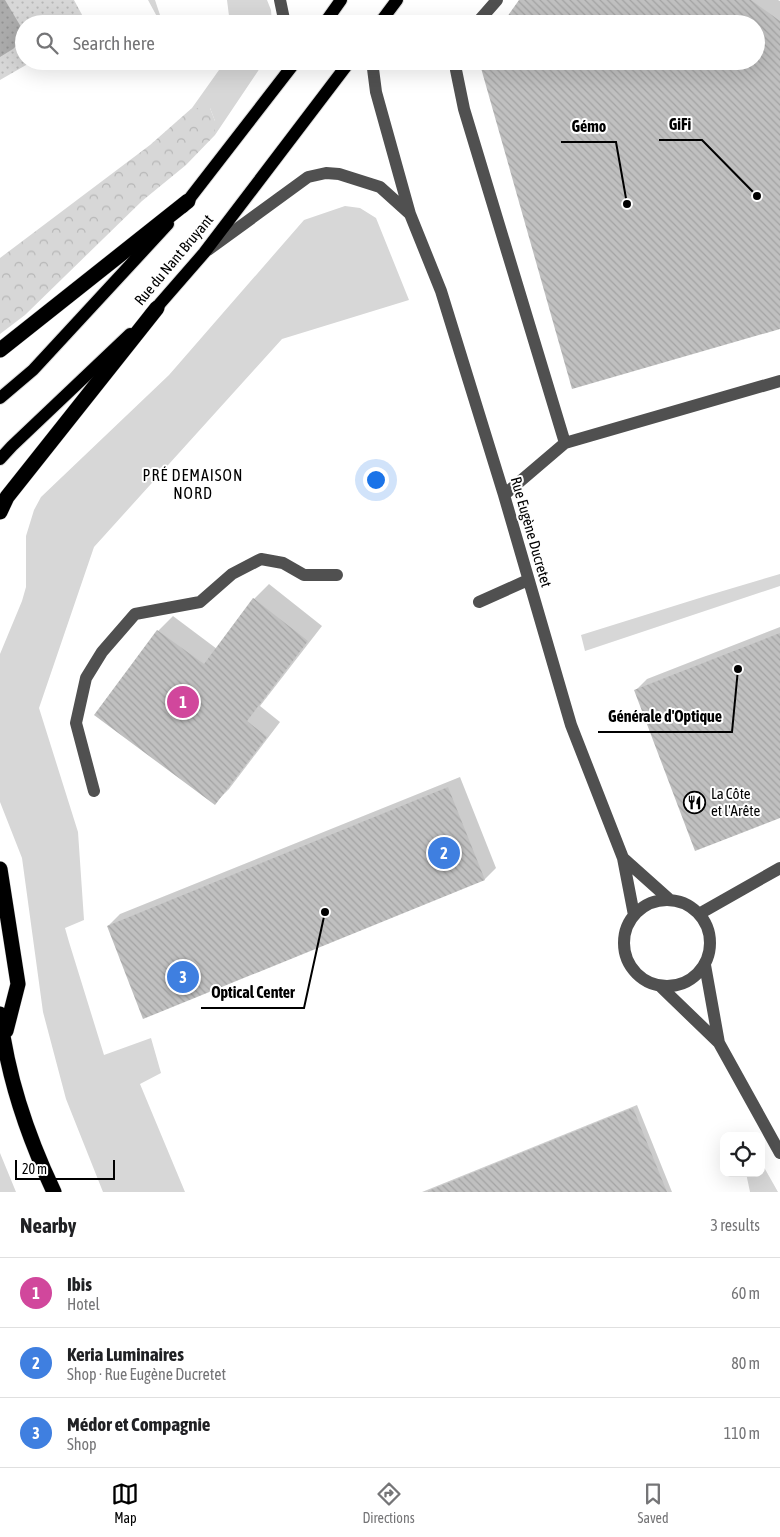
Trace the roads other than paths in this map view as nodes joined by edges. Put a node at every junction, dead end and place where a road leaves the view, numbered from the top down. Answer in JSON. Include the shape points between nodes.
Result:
{"nodes":[{"id":1,"x":280,"y":0,"type":"edge"},
{"id":2,"x":341,"y":0,"type":"edge"},
{"id":3,"x":397,"y":0,"type":"edge"},
{"id":4,"x":497,"y":0,"type":"edge"},
{"id":5,"x":283,"y":15,"type":"edge"},
{"id":6,"x":330,"y":15,"type":"edge"},
{"id":7,"x":386,"y":15,"type":"edge"},
{"id":8,"x":484,"y":15,"type":"edge"},
{"id":9,"x":287,"y":70,"type":"edge"},
{"id":10,"x":343,"y":70,"type":"edge"},
{"id":11,"x":373,"y":70,"type":"edge"},
{"id":12,"x":456,"y":70,"type":"edge"},
{"id":13,"x":188,"y":201,"type":"junction"},
{"id":14,"x":410,"y":214,"type":"junction"},
{"id":15,"x":204,"y":253,"type":"junction"},
{"id":16,"x":157,"y":308,"type":"junction"},
{"id":17,"x":0,"y":350,"type":"edge"},
{"id":18,"x":780,"y":381,"type":"edge"},
{"id":19,"x":0,"y":398,"type":"edge"},
{"id":20,"x":565,"y":443,"type":"junction"},
{"id":21,"x":0,"y":458,"type":"edge"},
{"id":22,"x":504,"y":495,"type":"junction"},
{"id":23,"x":0,"y":512,"type":"edge"},
{"id":24,"x":337,"y":575,"type":"dead end"},
{"id":25,"x":528,"y":580,"type":"junction"},
{"id":26,"x":479,"y":602,"type":"dead end"},
{"id":27,"x":94,"y":791,"type":"dead end"},
{"id":28,"x":623,"y":858,"type":"junction"},
{"id":29,"x":780,"y":868,"type":"edge"},
{"id":30,"x":0,"y":869,"type":"edge"},
{"id":31,"x":670,"y":900,"type":"junction"},
{"id":32,"x":699,"y":914,"type":"junction"},
{"id":33,"x":634,"y":916,"type":"junction"},
{"id":34,"x":705,"y":964,"type":"junction"},
{"id":35,"x":660,"y":986,"type":"junction"},
{"id":36,"x":0,"y":1014,"type":"edge"},
{"id":37,"x":2,"y":1038,"type":"edge"},
{"id":38,"x":719,"y":1043,"type":"junction"},
{"id":39,"x":780,"y":1153,"type":"edge"},
{"id":40,"x":54,"y":1192,"type":"edge"}],
"edges":[{"from":1,"to":5,"type":"street"},
{"from":2,"to":6,"type":"main road"},
{"from":3,"to":7,"type":"main road"},
{"from":4,"to":8,"type":"street"},
{"from":9,"to":13,"type":"main road","name":"Rue du Nant Bruyant"},
{"from":10,"to":15,"type":"main road","name":"Rue du Nant Bruyant"},
{"from":11,"to":14,"type":"street","name":"Rue Eugène Ducretet","via":[[376,92]]},
{"from":12,"to":20,"type":"street","via":[[464,109]]},
{"from":13,"to":17,"type":"highway"},
{"from":13,"to":19,"type":"main road","name":"Rue du Nant Bruyant","via":[[32,370]]},
{"from":14,"to":15,"type":"street","name":"Rue Eugène Ducretet","via":[[380,188],[339,174],[326,173],[308,178],[284,193]]},
{"from":14,"to":22,"type":"street","name":"Rue Eugène Ducretet","via":[[441,291]]},
{"from":15,"to":16,"type":"main road","name":"Rue du Nant Bruyant"},
{"from":16,"to":21,"type":"main road","name":"Rue du Nant Bruyant"},
{"from":16,"to":23,"type":"highway","via":[[7,497]]},
{"from":18,"to":20,"type":"street"},
{"from":20,"to":22,"type":"street"},
{"from":22,"to":25,"type":"street","name":"Rue Eugène Ducretet"},
{"from":24,"to":27,"type":"street","via":[[304,576],[283,563],[262,559],[232,574],[200,602],[135,614],[102,652],[86,678],[76,723]]},
{"from":25,"to":26,"type":"street"},
{"from":25,"to":28,"type":"street","name":"Rue Eugène Ducretet","via":[[571,725]]},
{"from":28,"to":31,"type":"street","name":"Rue Eugène Ducretet"},
{"from":28,"to":33,"type":"street","name":"Rue Eugène Ducretet"},
{"from":29,"to":32,"type":"street"},
{"from":30,"to":37,"type":"highway","via":[[18,984]]},
{"from":31,"to":32,"type":"street"},
{"from":31,"to":33,"type":"street","via":[[644,907]]},
{"from":32,"to":34,"type":"street","via":[[707,927],[710,941]]},
{"from":33,"to":35,"type":"street","via":[[625,938],[628,962],[641,977]]},
{"from":34,"to":35,"type":"street","via":[[686,982]]},
{"from":34,"to":38,"type":"street"},
{"from":35,"to":38,"type":"street"},
{"from":36,"to":37,"type":"highway"},
{"from":37,"to":40,"type":"highway","via":[[17,1101]]},
{"from":38,"to":39,"type":"street"}]}
